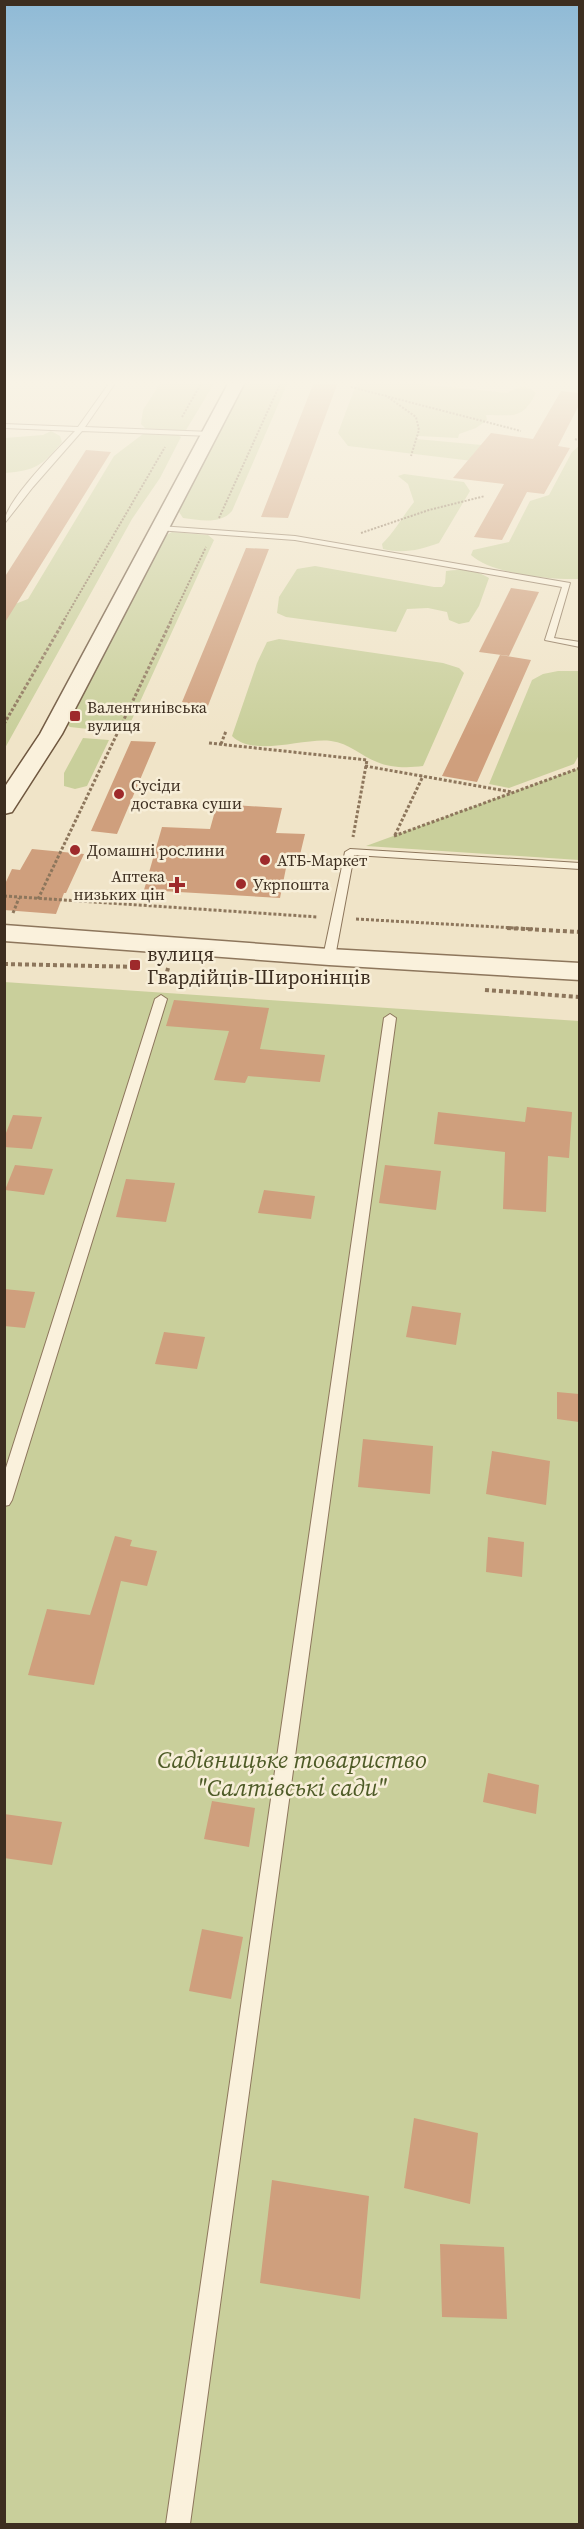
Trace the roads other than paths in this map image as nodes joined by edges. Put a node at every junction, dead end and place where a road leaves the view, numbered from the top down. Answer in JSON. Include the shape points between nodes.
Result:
{"nodes":[{"id":1,"x":19,"y":500,"type":"edge"},
{"id":2,"x":175,"y":500,"type":"edge"},
{"id":3,"x":4,"y":522,"type":"edge"},
{"id":4,"x":160,"y":528,"type":"junction"},
{"id":5,"x":579,"y":645,"type":"edge"},
{"id":6,"x":4,"y":807,"type":"edge"},
{"id":7,"x":579,"y":866,"type":"edge"},
{"id":8,"x":8,"y":925,"type":"edge"},
{"id":9,"x":329,"y":957,"type":"junction"},
{"id":10,"x":579,"y":972,"type":"edge"},
{"id":11,"x":161,"y":999,"type":"dead end"},
{"id":12,"x":390,"y":1018,"type":"dead end"},
{"id":13,"x":4,"y":1500,"type":"edge"},
{"id":14,"x":178,"y":2524,"type":"edge"}],
"edges":[{"from":1,"to":3,"type":"lane"},
{"from":2,"to":4,"type":"main road"},
{"from":4,"to":5,"type":"lane","via":[[295,538],[567,585],[549,640]]},
{"from":4,"to":6,"type":"main road","via":[[51,734]]},
{"from":7,"to":9,"type":"lane","via":[[350,852]]},
{"from":8,"to":9,"type":"main road"},
{"from":9,"to":10,"type":"main road"},
{"from":11,"to":13,"type":"lane"},
{"from":12,"to":14,"type":"lane"}]}
